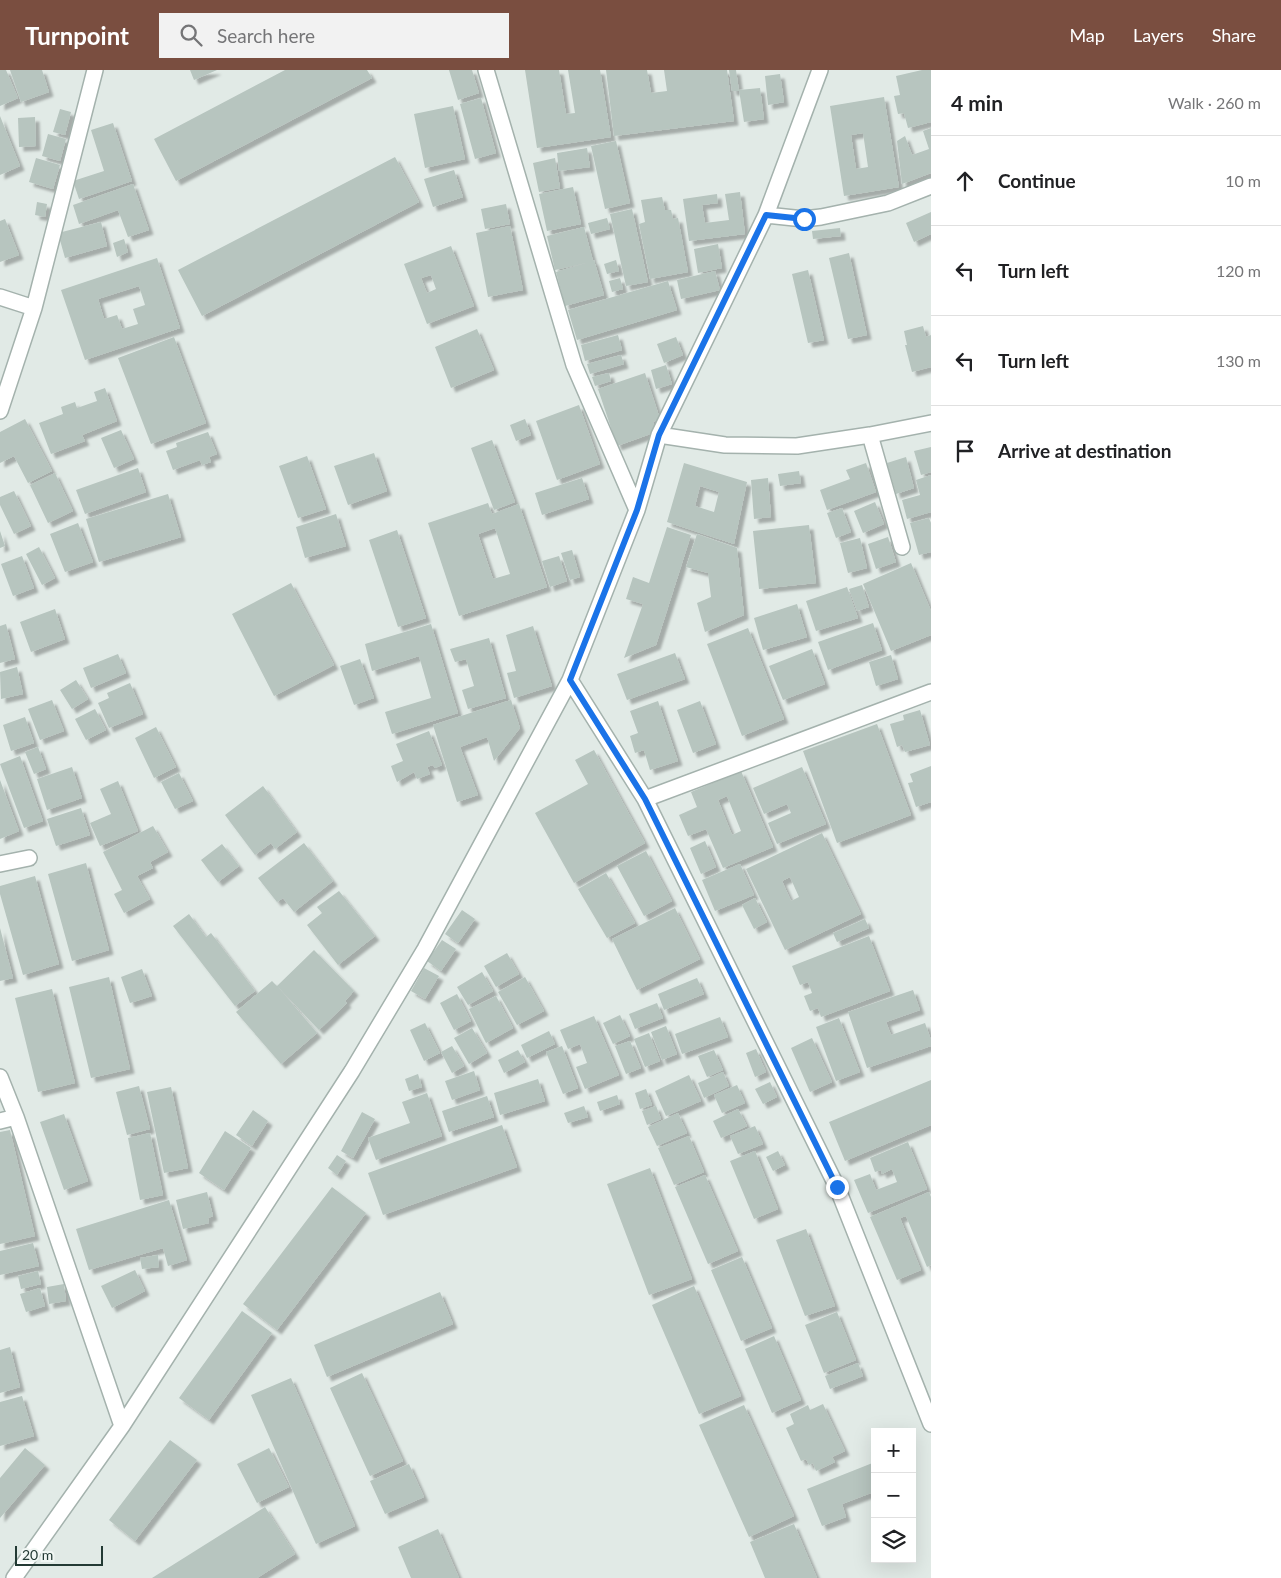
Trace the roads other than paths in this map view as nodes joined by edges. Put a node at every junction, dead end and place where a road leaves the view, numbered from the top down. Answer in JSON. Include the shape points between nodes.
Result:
{"nodes":[{"id":1,"x":96,"y":70,"type":"edge"},
{"id":2,"x":486,"y":70,"type":"edge"},
{"id":3,"x":820,"y":70,"type":"edge"},
{"id":4,"x":931,"y":186,"type":"edge"},
{"id":5,"x":766,"y":215,"type":"junction"},
{"id":6,"x":0,"y":297,"type":"edge"},
{"id":7,"x":34,"y":308,"type":"junction"},
{"id":8,"x":0,"y":411,"type":"edge"},
{"id":9,"x":931,"y":423,"type":"edge"},
{"id":10,"x":659,"y":435,"type":"junction"},
{"id":11,"x":870,"y":435,"type":"junction"},
{"id":12,"x":637,"y":510,"type":"junction"},
{"id":13,"x":902,"y":547,"type":"dead end"},
{"id":14,"x":570,"y":680,"type":"junction"},
{"id":15,"x":931,"y":692,"type":"edge"},
{"id":16,"x":645,"y":799,"type":"junction"},
{"id":17,"x":29,"y":858,"type":"dead end"},
{"id":18,"x":0,"y":864,"type":"edge"},
{"id":19,"x":0,"y":1077,"type":"edge"},
{"id":20,"x":16,"y":1117,"type":"junction"},
{"id":21,"x":0,"y":1121,"type":"edge"},
{"id":22,"x":931,"y":1424,"type":"edge"},
{"id":23,"x":122,"y":1426,"type":"junction"},
{"id":24,"x":14,"y":1578,"type":"edge"}],
"edges":[{"from":1,"to":7,"type":"street"},
{"from":2,"to":12,"type":"street","via":[[574,365]]},
{"from":3,"to":5,"type":"street"},
{"from":4,"to":5,"type":"street","via":[[888,203],[821,217],[804,219]]},
{"from":5,"to":10,"type":"street"},
{"from":6,"to":7,"type":"street"},
{"from":7,"to":8,"type":"street"},
{"from":9,"to":11,"type":"street"},
{"from":10,"to":11,"type":"street","via":[[725,445],[797,446]]},
{"from":10,"to":12,"type":"street"},
{"from":11,"to":13,"type":"street"},
{"from":12,"to":14,"type":"street"},
{"from":14,"to":16,"type":"street"},
{"from":14,"to":23,"type":"street","via":[[425,949],[366,1047]]},
{"from":15,"to":16,"type":"street"},
{"from":16,"to":22,"type":"street","via":[[837,1187]]},
{"from":17,"to":18,"type":"street"},
{"from":19,"to":20,"type":"street"},
{"from":20,"to":21,"type":"street"},
{"from":20,"to":23,"type":"street"},
{"from":23,"to":24,"type":"street"}]}
